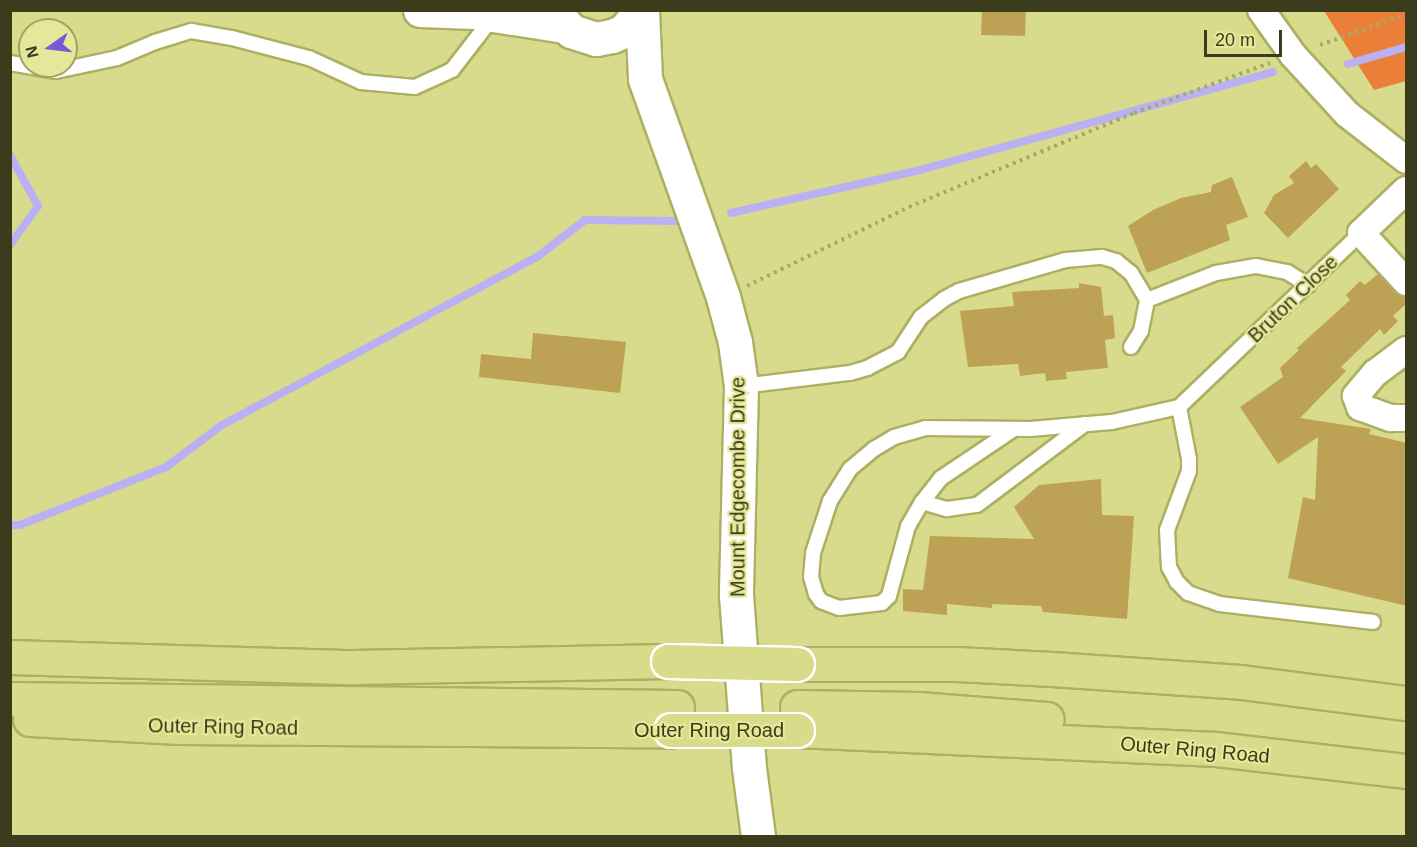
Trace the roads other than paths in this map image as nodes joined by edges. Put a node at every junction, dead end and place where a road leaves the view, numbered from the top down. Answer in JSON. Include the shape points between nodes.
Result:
{"nodes":[{"id":1,"x":420,"y":10,"type":"edge"},
{"id":2,"x":641,"y":10,"type":"edge"},
{"id":3,"x":1261,"y":10,"type":"edge"},
{"id":4,"x":482,"y":13,"type":"edge"},
{"id":5,"x":570,"y":25,"type":"edge"},
{"id":6,"x":10,"y":63,"type":"edge"},
{"id":7,"x":645,"y":79,"type":"junction"},
{"id":8,"x":1407,"y":160,"type":"edge"},
{"id":9,"x":1407,"y":189,"type":"edge"},
{"id":10,"x":1361,"y":233,"type":"junction"},
{"id":11,"x":1407,"y":282,"type":"edge"},
{"id":12,"x":1308,"y":285,"type":"junction"},
{"id":13,"x":1147,"y":300,"type":"junction"},
{"id":14,"x":1131,"y":347,"type":"dead end"},
{"id":15,"x":1407,"y":350,"type":"edge"},
{"id":16,"x":741,"y":386,"type":"junction"},
{"id":17,"x":1179,"y":407,"type":"junction"},
{"id":18,"x":1407,"y":418,"type":"edge"},
{"id":19,"x":1085,"y":424,"type":"junction"},
{"id":20,"x":1014,"y":429,"type":"junction"},
{"id":21,"x":922,"y":502,"type":"junction"},
{"id":22,"x":1373,"y":622,"type":"dead end"},
{"id":23,"x":10,"y":657,"type":"edge"},
{"id":24,"x":10,"y":699,"type":"edge"},
{"id":25,"x":1407,"y":703,"type":"edge"},
{"id":26,"x":10,"y":718,"type":"edge"},
{"id":27,"x":674,"y":718,"type":"junction"},
{"id":28,"x":1407,"y":771,"type":"edge"},
{"id":29,"x":758,"y":837,"type":"edge"}],
"edges":[{"from":1,"to":4,"type":"street"},
{"from":2,"to":5,"type":"street","via":[[616,35]]},
{"from":2,"to":7,"type":"street","name":"Mount Edgecombe Drive"},
{"from":3,"to":8,"type":"street","via":[[1293,55],[1347,114]]},
{"from":4,"to":5,"type":"street"},
{"from":4,"to":6,"type":"lane","via":[[452,70],[415,87],[361,82],[309,58],[191,31],[117,58],[56,70]]},
{"from":5,"to":7,"type":"street"},
{"from":7,"to":16,"type":"street","name":"Mount Edgecombe Drive","via":[[723,297]]},
{"from":9,"to":10,"type":"street","name":"Bruton Close"},
{"from":10,"to":11,"type":"street"},
{"from":10,"to":12,"type":"lane","name":"Bruton Close"},
{"from":12,"to":13,"type":"lane","via":[[1287,272],[1256,266],[1216,273]]},
{"from":12,"to":17,"type":"lane","name":"Bruton Close"},
{"from":13,"to":14,"type":"lane","via":[[1141,331]]},
{"from":13,"to":16,"type":"lane","via":[[1131,273],[1116,261],[1102,257],[1066,260],[959,291],[944,299],[921,317],[897,352],[867,368]]},
{"from":15,"to":18,"type":"street","via":[[1375,373],[1356,396],[1360,407],[1391,418]]},
{"from":16,"to":29,"type":"street","name":"Mount Edgecombe Drive","via":[[736,595]]},
{"from":17,"to":19,"type":"lane"},
{"from":17,"to":22,"type":"lane","via":[[1189,471],[1167,530],[1169,567],[1177,582],[1188,593],[1220,604]]},
{"from":19,"to":20,"type":"lane"},
{"from":19,"to":21,"type":"lane","via":[[977,505],[947,508]]},
{"from":20,"to":21,"type":"lane","via":[[941,478]]},
{"from":20,"to":21,"type":"lane","via":[[926,428],[894,437],[850,469],[830,501],[813,553],[811,577],[821,601],[839,608],[882,603],[889,596],[908,526]]},
{"from":23,"to":25,"type":"highway","bridge":true,"via":[[353,667],[668,661],[957,664],[1241,682]]},
{"from":24,"to":27,"type":"highway"},
{"from":26,"to":27,"type":"highway","name":"Outer Ring Road","via":[[180,727]]},
{"from":27,"to":28,"type":"highway","name":"Outer Ring Road","bridge":true,"via":[[797,718],[1216,749]]}]}
